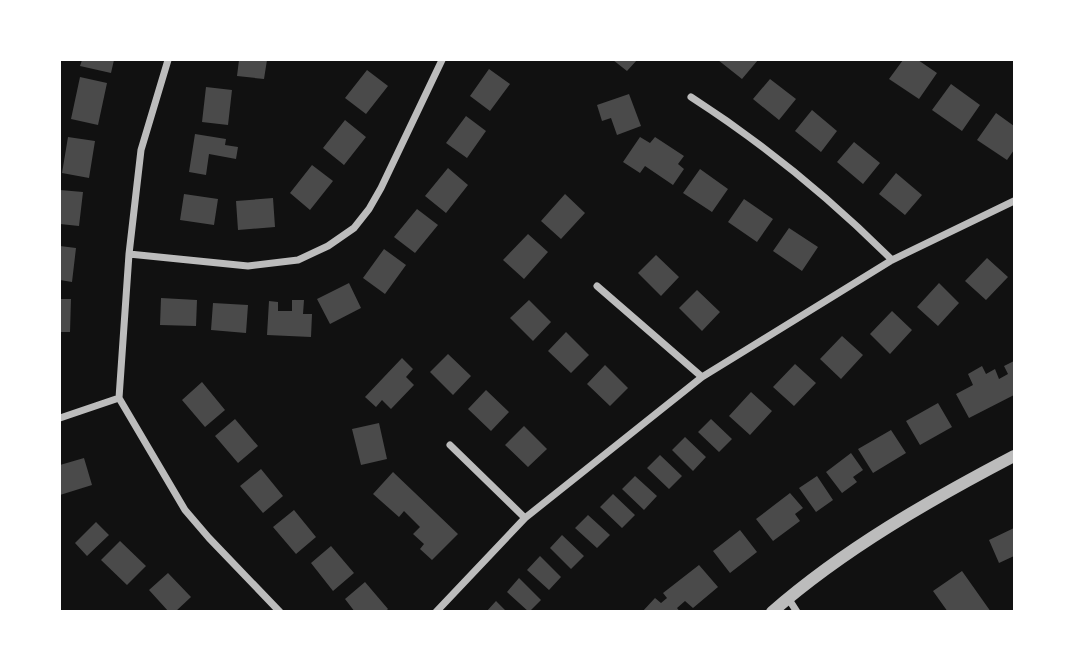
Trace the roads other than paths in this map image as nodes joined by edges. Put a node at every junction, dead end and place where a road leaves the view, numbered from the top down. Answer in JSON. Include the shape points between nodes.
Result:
{"nodes":[{"id":1,"x":167,"y":60,"type":"edge"},
{"id":2,"x":442,"y":60,"type":"edge"},
{"id":3,"x":691,"y":97,"type":"dead end"},
{"id":4,"x":1014,"y":201,"type":"edge"},
{"id":5,"x":128,"y":254,"type":"junction"},
{"id":6,"x":892,"y":260,"type":"junction"},
{"id":7,"x":597,"y":286,"type":"dead end"},
{"id":8,"x":702,"y":377,"type":"junction"},
{"id":9,"x":120,"y":398,"type":"junction"},
{"id":10,"x":60,"y":418,"type":"edge"},
{"id":11,"x":450,"y":445,"type":"dead end"},
{"id":12,"x":1014,"y":456,"type":"edge"},
{"id":13,"x":525,"y":518,"type":"junction"},
{"id":14,"x":788,"y":598,"type":"junction"},
{"id":15,"x":280,"y":611,"type":"edge"},
{"id":16,"x":436,"y":611,"type":"edge"},
{"id":17,"x":772,"y":611,"type":"edge"},
{"id":18,"x":797,"y":611,"type":"edge"}],
"edges":[{"from":1,"to":5,"type":"street","via":[[141,150]]},
{"from":2,"to":5,"type":"street","via":[[369,209],[354,228],[328,246],[298,260],[248,265]]},
{"from":3,"to":6,"type":"street","via":[[782,161]]},
{"from":4,"to":6,"type":"street"},
{"from":5,"to":9,"type":"street"},
{"from":6,"to":8,"type":"street"},
{"from":7,"to":8,"type":"street"},
{"from":8,"to":13,"type":"street"},
{"from":9,"to":10,"type":"street"},
{"from":9,"to":15,"type":"street","via":[[185,510]]},
{"from":11,"to":13,"type":"street"},
{"from":12,"to":14,"type":"street","via":[[950,489]]},
{"from":13,"to":16,"type":"street"},
{"from":14,"to":17,"type":"street"},
{"from":14,"to":18,"type":"street"}]}
